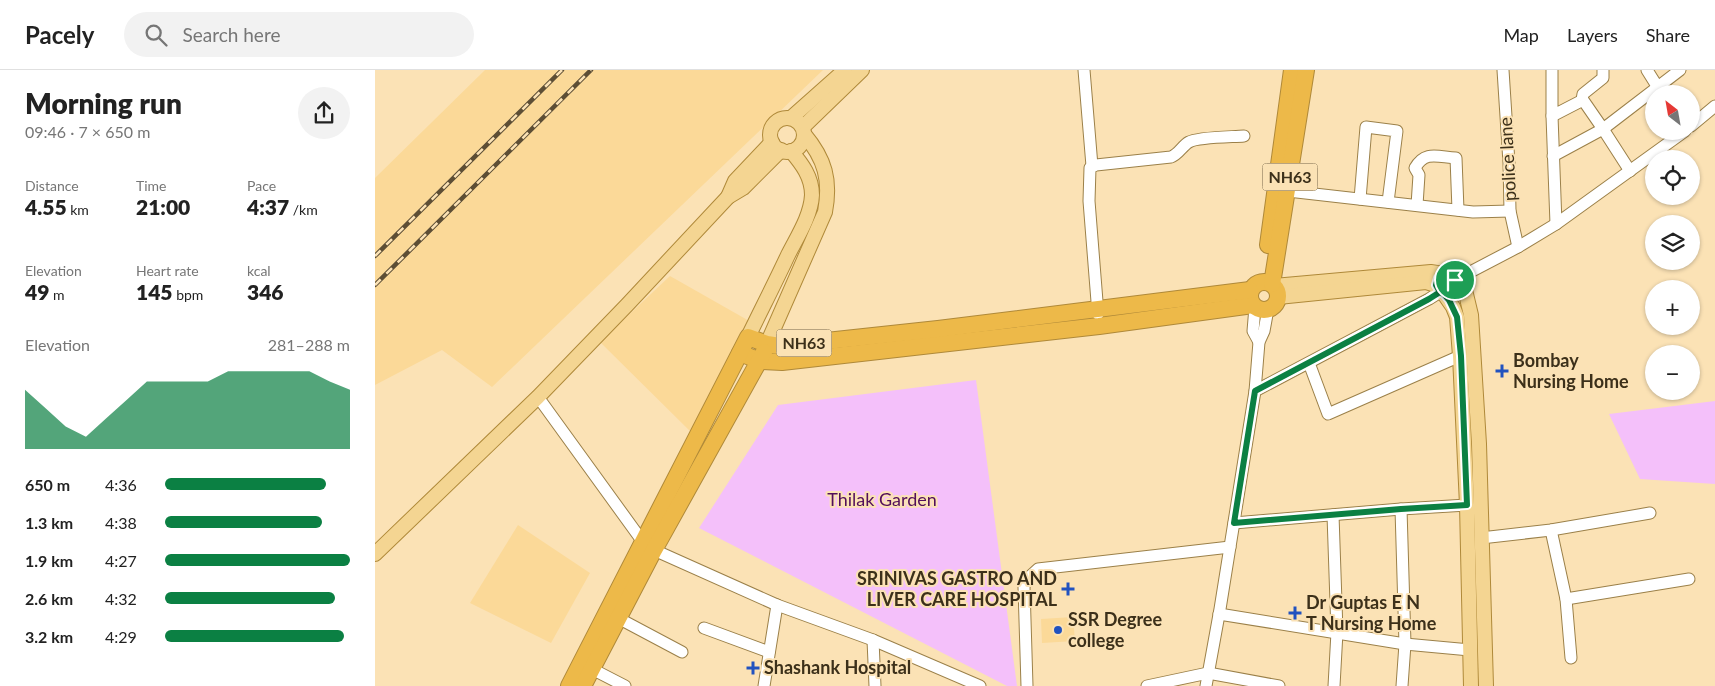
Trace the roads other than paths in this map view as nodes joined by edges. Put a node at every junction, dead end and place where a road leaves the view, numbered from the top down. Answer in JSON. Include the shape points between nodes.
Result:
{"nodes":[{"id":1,"x":845,"y":70,"type":"edge"},
{"id":2,"x":862,"y":70,"type":"edge"},
{"id":3,"x":1084,"y":70,"type":"edge"},
{"id":4,"x":1293,"y":70,"type":"edge"},
{"id":5,"x":1306,"y":70,"type":"edge"},
{"id":6,"x":1503,"y":70,"type":"edge"},
{"id":7,"x":1552,"y":70,"type":"edge"},
{"id":8,"x":1647,"y":70,"type":"edge"},
{"id":9,"x":1680,"y":70,"type":"edge"},
{"id":10,"x":1606,"y":73,"type":"edge"},
{"id":11,"x":1656,"y":85,"type":"edge"},
{"id":12,"x":1666,"y":85,"type":"edge"},
{"id":13,"x":1582,"y":100,"type":"junction"},
{"id":14,"x":1645,"y":101,"type":"edge"},
{"id":15,"x":1715,"y":106,"type":"edge"},
{"id":16,"x":1552,"y":116,"type":"junction"},
{"id":17,"x":791,"y":118,"type":"junction"},
{"id":18,"x":1700,"y":118,"type":"edge"},
{"id":19,"x":1603,"y":129,"type":"junction"},
{"id":20,"x":803,"y":131,"type":"junction"},
{"id":21,"x":1244,"y":136,"type":"dead end"},
{"id":22,"x":1673,"y":140,"type":"edge"},
{"id":23,"x":781,"y":148,"type":"junction"},
{"id":24,"x":1553,"y":156,"type":"junction"},
{"id":25,"x":1091,"y":166,"type":"junction"},
{"id":26,"x":1630,"y":171,"type":"junction"},
{"id":27,"x":1288,"y":191,"type":"junction"},
{"id":28,"x":1360,"y":199,"type":"junction"},
{"id":29,"x":1388,"y":202,"type":"junction"},
{"id":30,"x":1417,"y":205,"type":"junction"},
{"id":31,"x":1458,"y":210,"type":"junction"},
{"id":32,"x":1510,"y":211,"type":"junction"},
{"id":33,"x":1556,"y":224,"type":"junction"},
{"id":34,"x":1518,"y":247,"type":"junction"},
{"id":35,"x":1445,"y":285,"type":"junction"},
{"id":36,"x":1264,"y":295,"type":"junction"},
{"id":37,"x":1098,"y":308,"type":"junction"},
{"id":38,"x":1099,"y":326,"type":"junction"},
{"id":39,"x":748,"y":338,"type":"junction"},
{"id":40,"x":767,"y":344,"type":"junction"},
{"id":41,"x":740,"y":353,"type":"junction"},
{"id":42,"x":1461,"y":356,"type":"junction"},
{"id":43,"x":760,"y":362,"type":"junction"},
{"id":44,"x":1309,"y":363,"type":"junction"},
{"id":45,"x":1255,"y":391,"type":"junction"},
{"id":46,"x":538,"y":397,"type":"junction"},
{"id":47,"x":1467,"y":505,"type":"junction"},
{"id":48,"x":1401,"y":509,"type":"junction"},
{"id":49,"x":1650,"y":513,"type":"dead end"},
{"id":50,"x":1333,"y":515,"type":"junction"},
{"id":51,"x":1234,"y":523,"type":"junction"},
{"id":52,"x":1551,"y":530,"type":"junction"},
{"id":53,"x":1481,"y":538,"type":"junction"},
{"id":54,"x":648,"y":546,"type":"junction"},
{"id":55,"x":1230,"y":546,"type":"junction"},
{"id":56,"x":375,"y":554,"type":"edge"},
{"id":57,"x":1689,"y":579,"type":"dead end"},
{"id":58,"x":1566,"y":599,"type":"junction"},
{"id":59,"x":777,"y":605,"type":"junction"},
{"id":60,"x":1219,"y":614,"type":"junction"},
{"id":61,"x":618,"y":618,"type":"junction"},
{"id":62,"x":704,"y":628,"type":"dead end"},
{"id":63,"x":1337,"y":632,"type":"junction"},
{"id":64,"x":873,"y":640,"type":"junction"},
{"id":65,"x":1405,"y":644,"type":"junction"},
{"id":66,"x":1470,"y":650,"type":"junction"},
{"id":67,"x":682,"y":652,"type":"dead end"},
{"id":68,"x":769,"y":652,"type":"junction"},
{"id":69,"x":1571,"y":658,"type":"dead end"},
{"id":70,"x":592,"y":670,"type":"junction"},
{"id":71,"x":1208,"y":673,"type":"junction"},
{"id":72,"x":569,"y":686,"type":"edge"},
{"id":73,"x":583,"y":686,"type":"edge"},
{"id":74,"x":625,"y":686,"type":"edge"},
{"id":75,"x":764,"y":686,"type":"edge"},
{"id":76,"x":875,"y":686,"type":"edge"},
{"id":77,"x":980,"y":686,"type":"edge"},
{"id":78,"x":1027,"y":686,"type":"edge"},
{"id":79,"x":1147,"y":686,"type":"edge"},
{"id":80,"x":1206,"y":686,"type":"edge"},
{"id":81,"x":1279,"y":686,"type":"edge"},
{"id":82,"x":1334,"y":686,"type":"edge"},
{"id":83,"x":1402,"y":686,"type":"edge"},
{"id":84,"x":1471,"y":686,"type":"edge"},
{"id":85,"x":1486,"y":686,"type":"edge"}],
"edges":[{"from":1,"to":17,"type":"main road"},
{"from":2,"to":20,"type":"main road"},
{"from":3,"to":25,"type":"street"},
{"from":4,"to":36,"type":"highway","number":"NH63"},
{"from":5,"to":27,"type":"highway","number":"NH63"},
{"from":6,"to":32,"type":"street","name":"police lane"},
{"from":7,"to":16,"type":"street"},
{"from":8,"to":11,"type":"street"},
{"from":9,"to":12,"type":"street"},
{"from":10,"to":13,"type":"street","via":[[1583,94]]},
{"from":13,"to":16,"type":"street"},
{"from":13,"to":19,"type":"street"},
{"from":14,"to":19,"type":"street"},
{"from":15,"to":18,"type":"street"},
{"from":16,"to":24,"type":"street"},
{"from":17,"to":20,"type":"main road","via":[[798,121]]},
{"from":17,"to":23,"type":"main road","via":[[776,121],[772,127],[770,135]]},
{"from":19,"to":24,"type":"street"},
{"from":19,"to":26,"type":"street"},
{"from":20,"to":23,"type":"main road","via":[[803,142],[798,148]]},
{"from":20,"to":40,"type":"main road","via":[[824,166],[828,198],[825,212]]},
{"from":21,"to":25,"type":"street","via":[[1191,141],[1171,157]]},
{"from":22,"to":26,"type":"street"},
{"from":23,"to":39,"type":"main road","via":[[801,162],[810,180],[810,207]]},
{"from":23,"to":46,"type":"main road","via":[[735,181],[729,197]]},
{"from":24,"to":33,"type":"street"},
{"from":25,"to":37,"type":"street","via":[[1089,201]]},
{"from":26,"to":33,"type":"street"},
{"from":27,"to":28,"type":"street"},
{"from":27,"to":36,"type":"highway","number":"NH63"},
{"from":28,"to":29,"type":"street"},
{"from":28,"to":29,"type":"street","via":[[1366,127],[1397,131]]},
{"from":29,"to":30,"type":"street"},
{"from":30,"to":31,"type":"street"},
{"from":30,"to":31,"type":"street","via":[[1419,175],[1415,168],[1419,161],[1427,156],[1456,158]]},
{"from":31,"to":32,"type":"street"},
{"from":32,"to":34,"type":"street","name":"police lane"},
{"from":33,"to":34,"type":"street"},
{"from":34,"to":35,"type":"street"},
{"from":35,"to":36,"type":"main road","via":[[1438,272],[1431,272]]},
{"from":35,"to":42,"type":"main road","via":[[1457,317]]},
{"from":35,"to":44,"type":"street","via":[[1429,299]]},
{"from":35,"to":53,"type":"main road","via":[[1461,286],[1471,315]]},
{"from":36,"to":37,"type":"highway","number":"NH63"},
{"from":36,"to":38,"type":"highway","number":"NH63"},
{"from":36,"to":45,"type":"street","via":[[1264,331],[1259,342]]},
{"from":37,"to":38,"type":"street"},
{"from":37,"to":40,"type":"highway","number":"NH63","via":[[928,330],[780,346]]},
{"from":38,"to":43,"type":"highway","number":"NH63"},
{"from":39,"to":40,"type":"highway","number":"NH63"},
{"from":39,"to":41,"type":"highway","number":"NH63"},
{"from":40,"to":43,"type":"highway"},
{"from":41,"to":43,"type":"highway"},
{"from":41,"to":54,"type":"highway","number":"NH63"},
{"from":42,"to":44,"type":"street","via":[[1329,414]]},
{"from":42,"to":47,"type":"main road"},
{"from":43,"to":54,"type":"highway","number":"NH63"},
{"from":44,"to":45,"type":"street"},
{"from":45,"to":51,"type":"street"},
{"from":46,"to":54,"type":"street"},
{"from":46,"to":56,"type":"main road"},
{"from":47,"to":48,"type":"street"},
{"from":47,"to":66,"type":"main road"},
{"from":48,"to":50,"type":"street"},
{"from":48,"to":65,"type":"street"},
{"from":49,"to":52,"type":"street"},
{"from":50,"to":51,"type":"street"},
{"from":50,"to":63,"type":"street"},
{"from":51,"to":55,"type":"street"},
{"from":52,"to":53,"type":"street"},
{"from":52,"to":58,"type":"street"},
{"from":53,"to":85,"type":"main road"},
{"from":54,"to":59,"type":"street"},
{"from":54,"to":61,"type":"highway","number":"NH63"},
{"from":54,"to":72,"type":"highway","number":"NH63"},
{"from":55,"to":60,"type":"street"},
{"from":55,"to":78,"type":"street","via":[[1038,570],[1026,580],[1024,587]]},
{"from":57,"to":58,"type":"street"},
{"from":58,"to":69,"type":"street"},
{"from":59,"to":64,"type":"street"},
{"from":59,"to":68,"type":"street"},
{"from":60,"to":63,"type":"street"},
{"from":60,"to":71,"type":"street"},
{"from":61,"to":67,"type":"street"},
{"from":61,"to":70,"type":"highway","number":"NH63"},
{"from":62,"to":68,"type":"street"},
{"from":63,"to":65,"type":"street"},
{"from":63,"to":82,"type":"street"},
{"from":64,"to":76,"type":"street"},
{"from":64,"to":77,"type":"street"},
{"from":65,"to":66,"type":"street"},
{"from":65,"to":83,"type":"street"},
{"from":66,"to":84,"type":"main road"},
{"from":68,"to":75,"type":"street"},
{"from":70,"to":73,"type":"highway","number":"NH63"},
{"from":70,"to":74,"type":"street"},
{"from":71,"to":79,"type":"street"},
{"from":71,"to":80,"type":"street"},
{"from":71,"to":81,"type":"street"}]}
